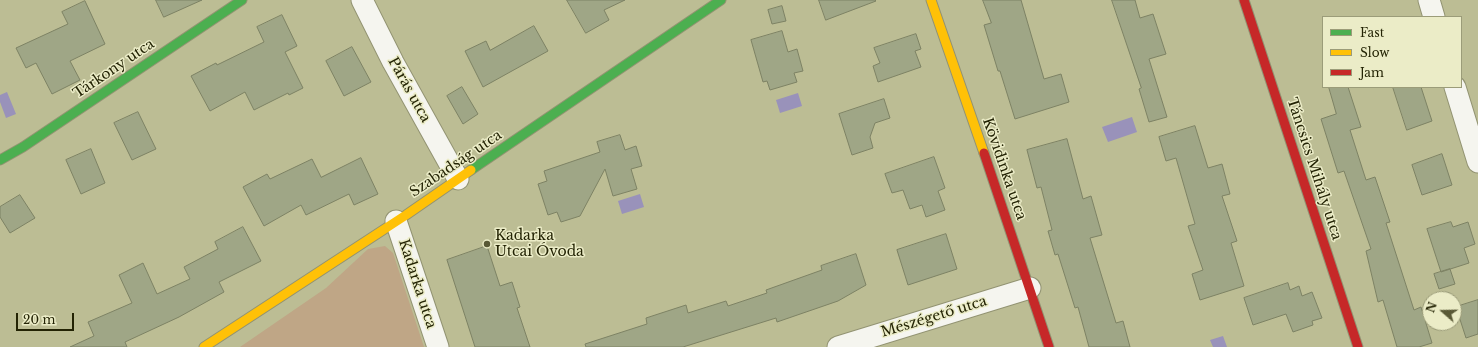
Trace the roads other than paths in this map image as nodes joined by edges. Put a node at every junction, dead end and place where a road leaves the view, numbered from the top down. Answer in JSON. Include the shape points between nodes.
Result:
{"nodes":[{"id":1,"x":242,"y":0,"type":"edge"},
{"id":2,"x":362,"y":0,"type":"edge"},
{"id":3,"x":721,"y":0,"type":"edge"},
{"id":4,"x":931,"y":0,"type":"edge"},
{"id":5,"x":1244,"y":0,"type":"edge"},
{"id":6,"x":1429,"y":0,"type":"edge"},
{"id":7,"x":1434,"y":16,"type":"edge"},
{"id":8,"x":1455,"y":88,"type":"edge"},
{"id":9,"x":1473,"y":127,"type":"edge"},
{"id":10,"x":0,"y":160,"type":"edge"},
{"id":11,"x":1478,"y":162,"type":"edge"},
{"id":12,"x":458,"y":179,"type":"junction"},
{"id":13,"x":396,"y":221,"type":"junction"},
{"id":14,"x":1030,"y":288,"type":"junction"},
{"id":15,"x":204,"y":347,"type":"edge"},
{"id":16,"x":438,"y":347,"type":"edge"},
{"id":17,"x":838,"y":347,"type":"edge"},
{"id":18,"x":1049,"y":347,"type":"edge"},
{"id":19,"x":1358,"y":347,"type":"edge"}],
"edges":[{"from":1,"to":10,"type":"street","name":"Tárkony utca","via":[[23,148]]},
{"from":2,"to":12,"type":"street","name":"Párás utca"},
{"from":3,"to":12,"type":"street","name":"Szabadság utca"},
{"from":4,"to":14,"type":"street","name":"Kövidinka utca"},
{"from":5,"to":19,"type":"street","name":"Táncsics Mihály utca"},
{"from":6,"to":7,"type":"street"},
{"from":8,"to":9,"type":"street"},
{"from":9,"to":11,"type":"street"},
{"from":12,"to":13,"type":"street","name":"Szabadság utca"},
{"from":13,"to":15,"type":"street","name":"Szabadság utca"},
{"from":13,"to":16,"type":"street","name":"Kadarka utca"},
{"from":14,"to":17,"type":"street","name":"Mészégető utca"},
{"from":14,"to":18,"type":"street","name":"Kövidinka utca"}]}
